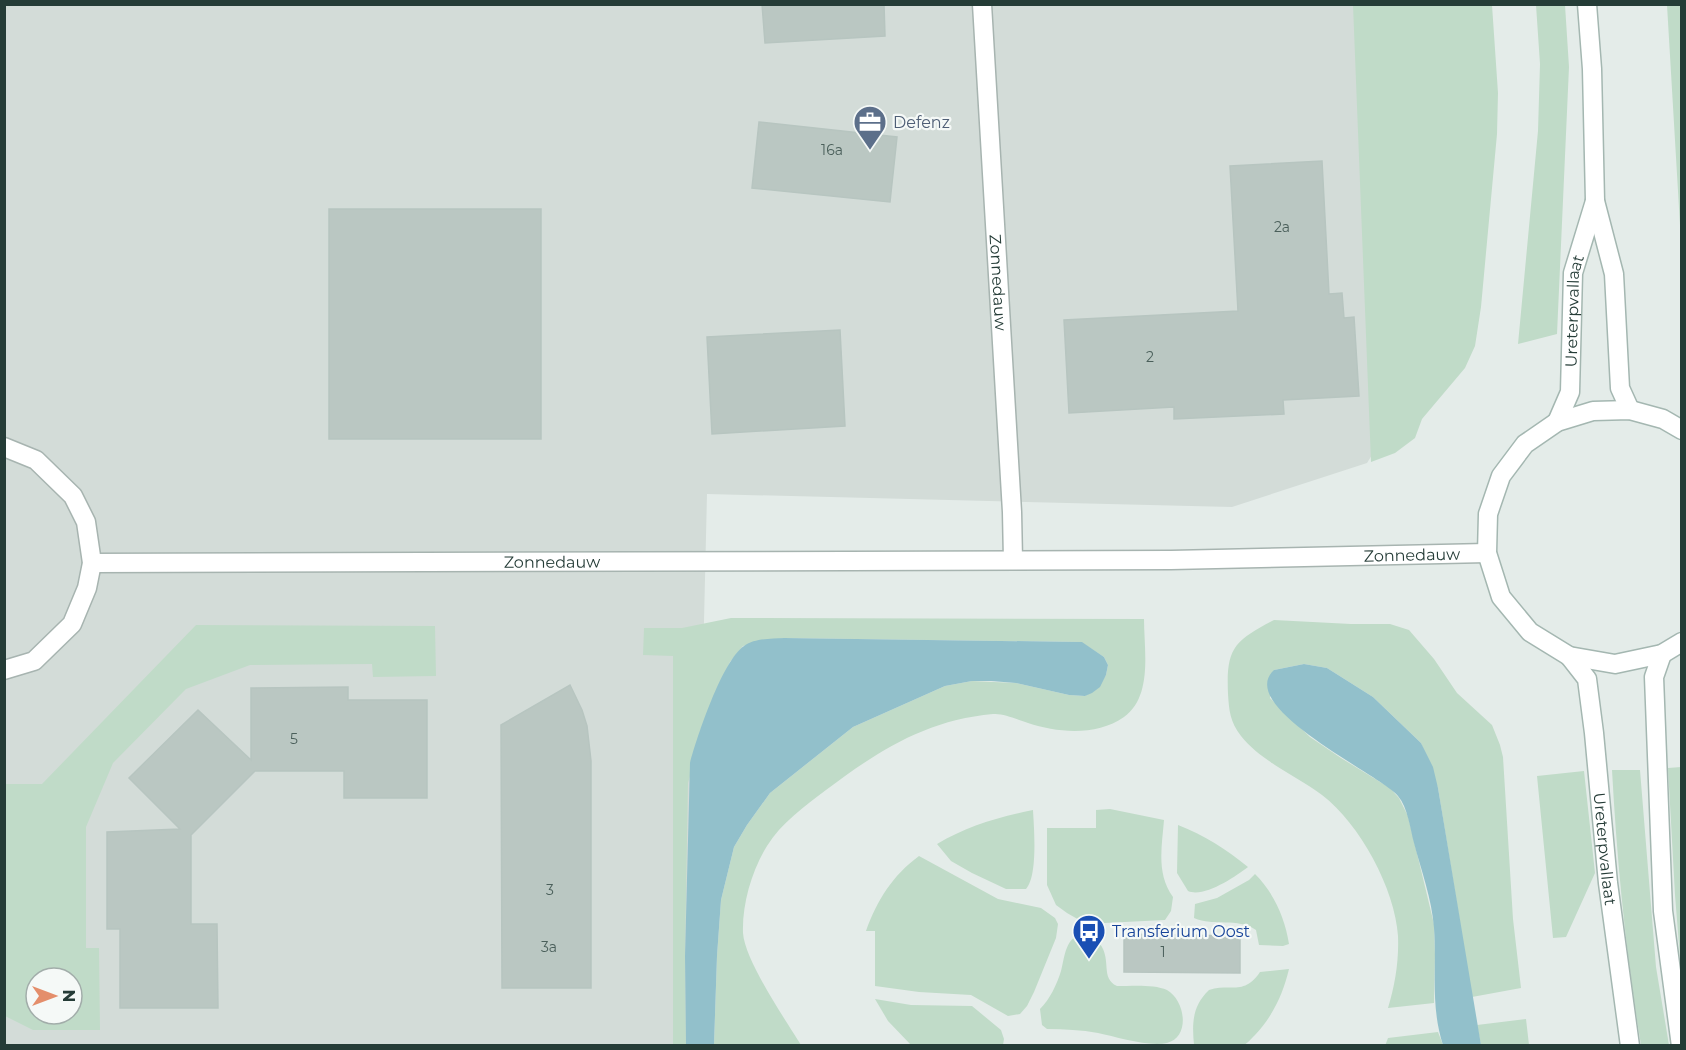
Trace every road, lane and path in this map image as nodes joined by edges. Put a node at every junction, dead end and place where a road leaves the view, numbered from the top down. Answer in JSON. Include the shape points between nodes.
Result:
{"nodes":[{"id":1,"x":982,"y":4,"type":"edge"},
{"id":2,"x":1587,"y":4,"type":"edge"},
{"id":3,"x":1595,"y":201,"type":"junction"},
{"id":4,"x":1630,"y":410,"type":"junction"},
{"id":5,"x":1557,"y":422,"type":"junction"},
{"id":6,"x":1682,"y":430,"type":"edge"},
{"id":7,"x":4,"y":447,"type":"edge"},
{"id":8,"x":1487,"y":553,"type":"junction"},
{"id":9,"x":1013,"y":560,"type":"junction"},
{"id":10,"x":92,"y":563,"type":"junction"},
{"id":11,"x":1682,"y":642,"type":"edge"},
{"id":12,"x":1662,"y":654,"type":"junction"},
{"id":13,"x":1569,"y":656,"type":"junction"},
{"id":14,"x":4,"y":670,"type":"edge"},
{"id":15,"x":1630,"y":1046,"type":"edge"},
{"id":16,"x":1681,"y":1046,"type":"edge"}],
"edges":[{"from":1,"to":9,"type":"street","name":"Zonnedauw"},
{"from":2,"to":3,"type":"street","name":"Ureterpvallaat"},
{"from":3,"to":4,"type":"street","name":"Ureterpvallaat","via":[[1614,274],[1620,388]]},
{"from":3,"to":5,"type":"street","name":"Ureterpvallaat","via":[[1573,273],[1570,392]]},
{"from":4,"to":5,"type":"street","via":[[1593,411]]},
{"from":4,"to":6,"type":"street","via":[[1663,419]]},
{"from":5,"to":8,"type":"street","via":[[1525,444],[1501,476],[1488,514]]},
{"from":7,"to":10,"type":"street","via":[[36,460],[73,496],[86,522]]},
{"from":8,"to":9,"type":"street","name":"Zonnedauw"},
{"from":8,"to":13,"type":"street","via":[[1501,597],[1530,632]]},
{"from":9,"to":10,"type":"street","name":"Zonnedauw"},
{"from":10,"to":14,"type":"street","via":[[87,588],[72,624],[34,661]]},
{"from":11,"to":12,"type":"street"},
{"from":12,"to":13,"type":"street","via":[[1615,664]]},
{"from":12,"to":16,"type":"street","via":[[1654,677],[1663,911]]},
{"from":13,"to":15,"type":"street","name":"Ureterpvallaat","via":[[1587,679]]}]}
